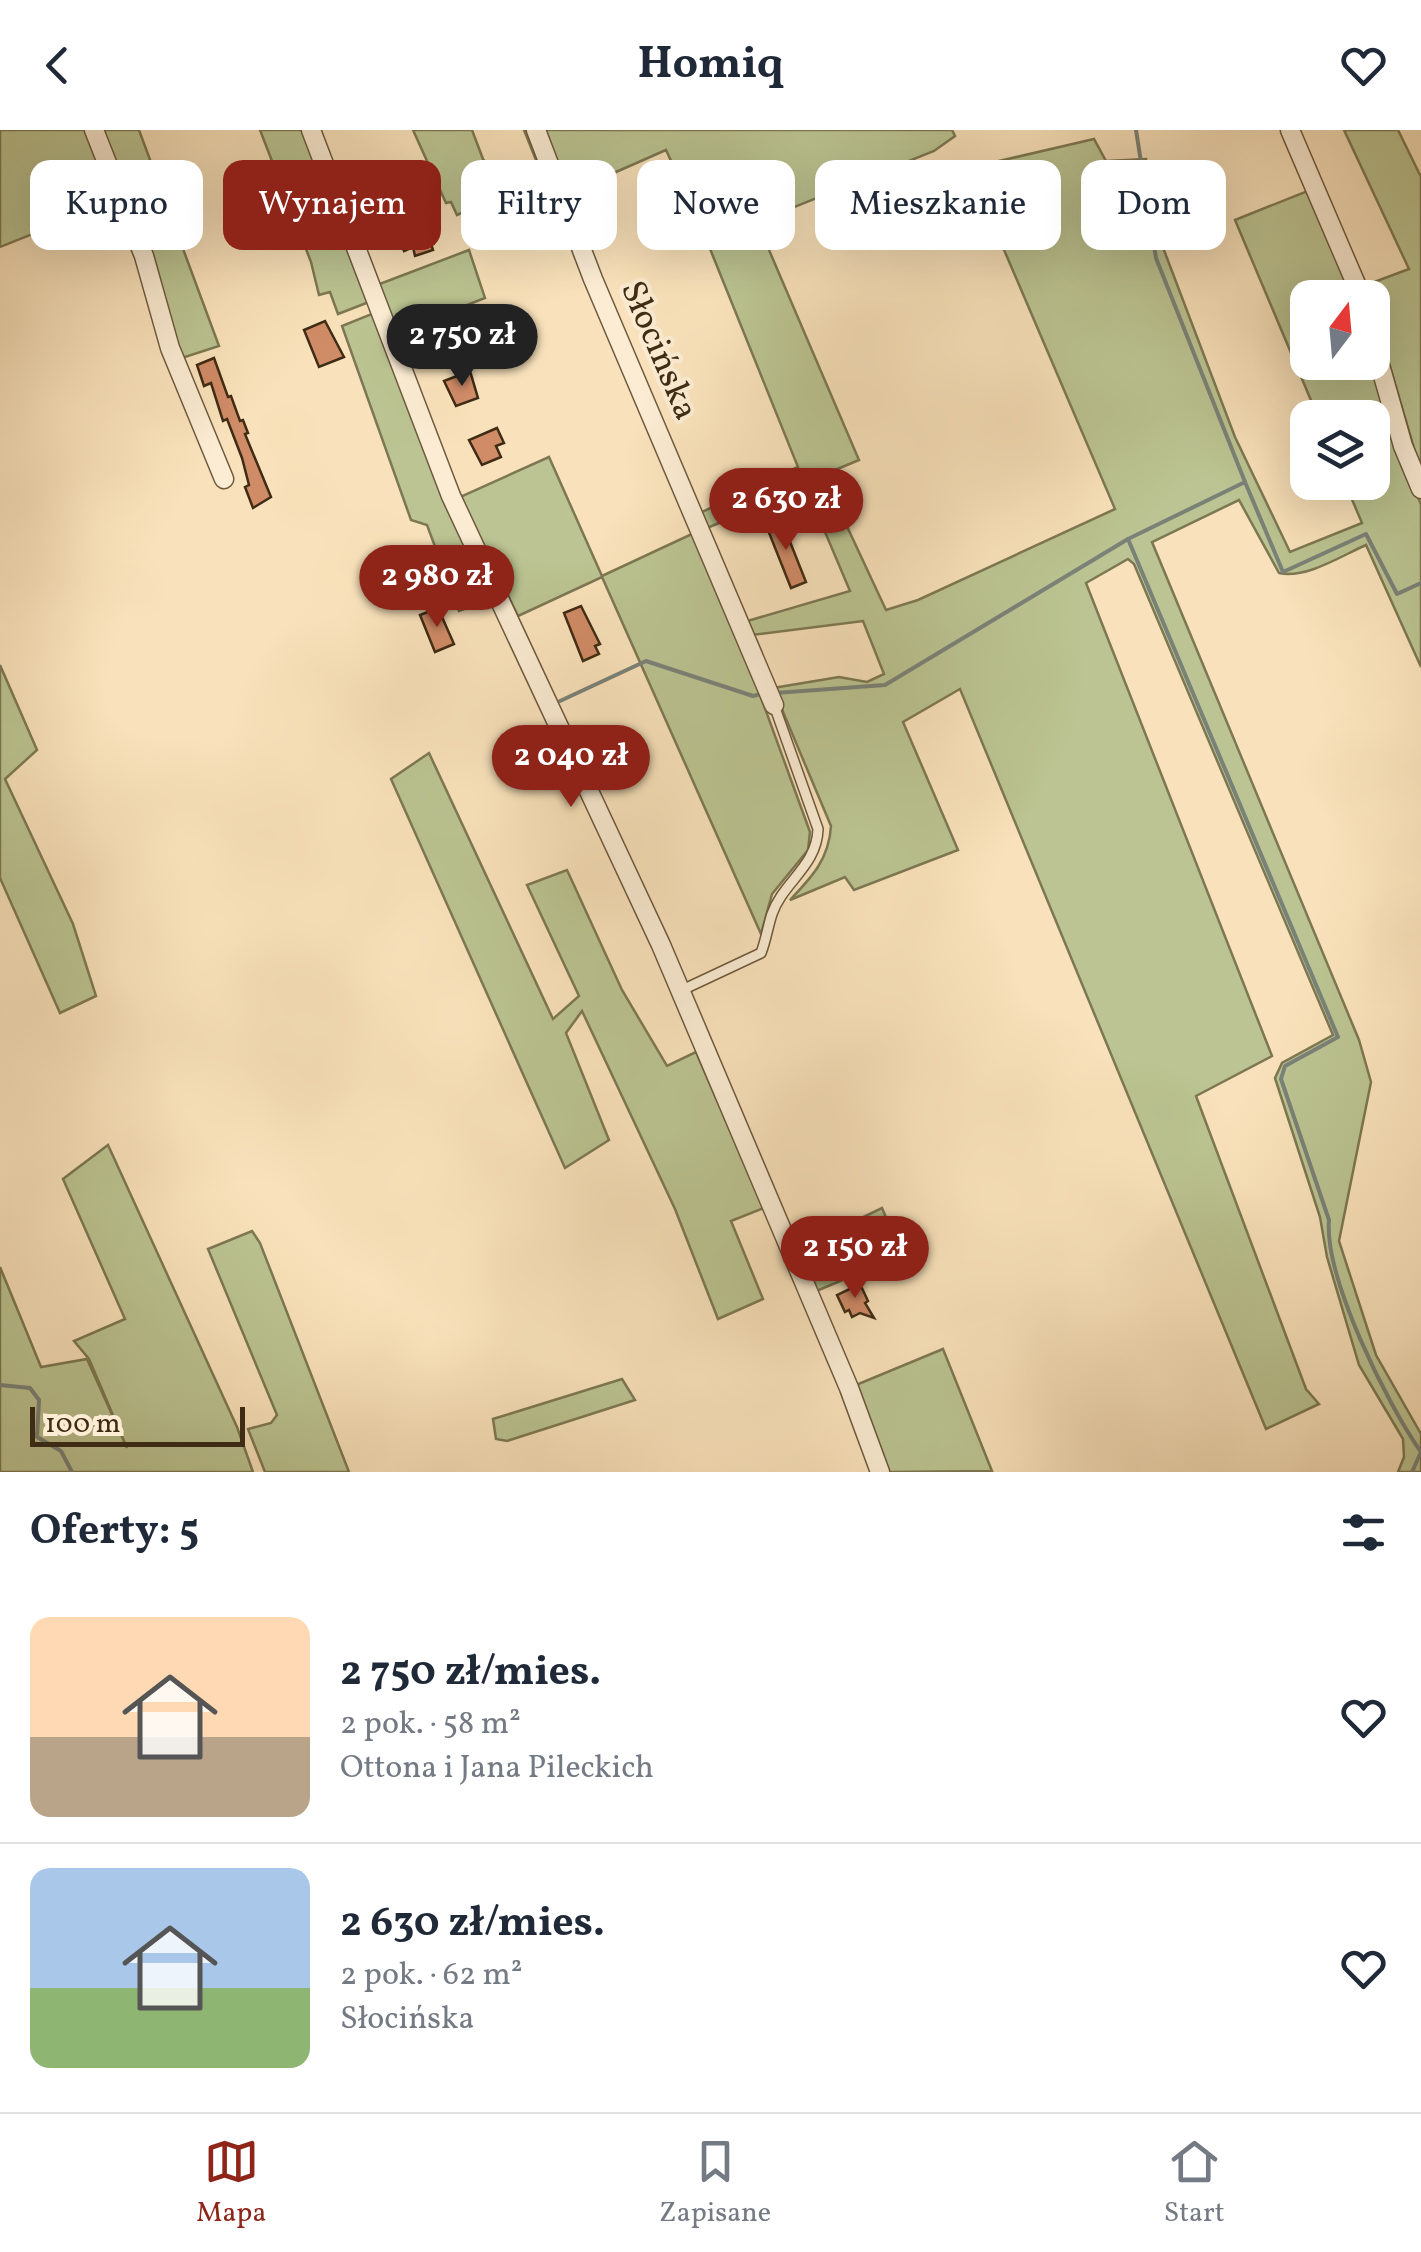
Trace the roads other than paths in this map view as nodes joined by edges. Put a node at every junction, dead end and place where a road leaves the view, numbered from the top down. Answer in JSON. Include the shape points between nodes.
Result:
{"nodes":[{"id":1,"x":94,"y":130,"type":"edge"},
{"id":2,"x":311,"y":130,"type":"edge"},
{"id":3,"x":536,"y":130,"type":"edge"},
{"id":4,"x":1290,"y":130,"type":"edge"},
{"id":5,"x":1354,"y":280,"type":"edge"},
{"id":6,"x":1384,"y":380,"type":"edge"},
{"id":7,"x":224,"y":478,"type":"dead end"},
{"id":8,"x":1421,"y":489,"type":"edge"},
{"id":9,"x":774,"y":705,"type":"joint"},
{"id":10,"x":680,"y":990,"type":"junction"},
{"id":11,"x":880,"y":1472,"type":"edge"}],
"edges":[{"from":1,"to":7,"type":"street","via":[[144,256],[170,348]]},
{"from":2,"to":10,"type":"street","via":[[451,496]]},
{"from":3,"to":9,"type":"street","name":"Słocińska","via":[[592,280]]},
{"from":4,"to":5,"type":"street"},
{"from":6,"to":8,"type":"street"},
{"from":9,"to":10,"type":"lane","via":[[818,844],[772,912],[761,953]]},
{"from":10,"to":11,"type":"street"}]}
